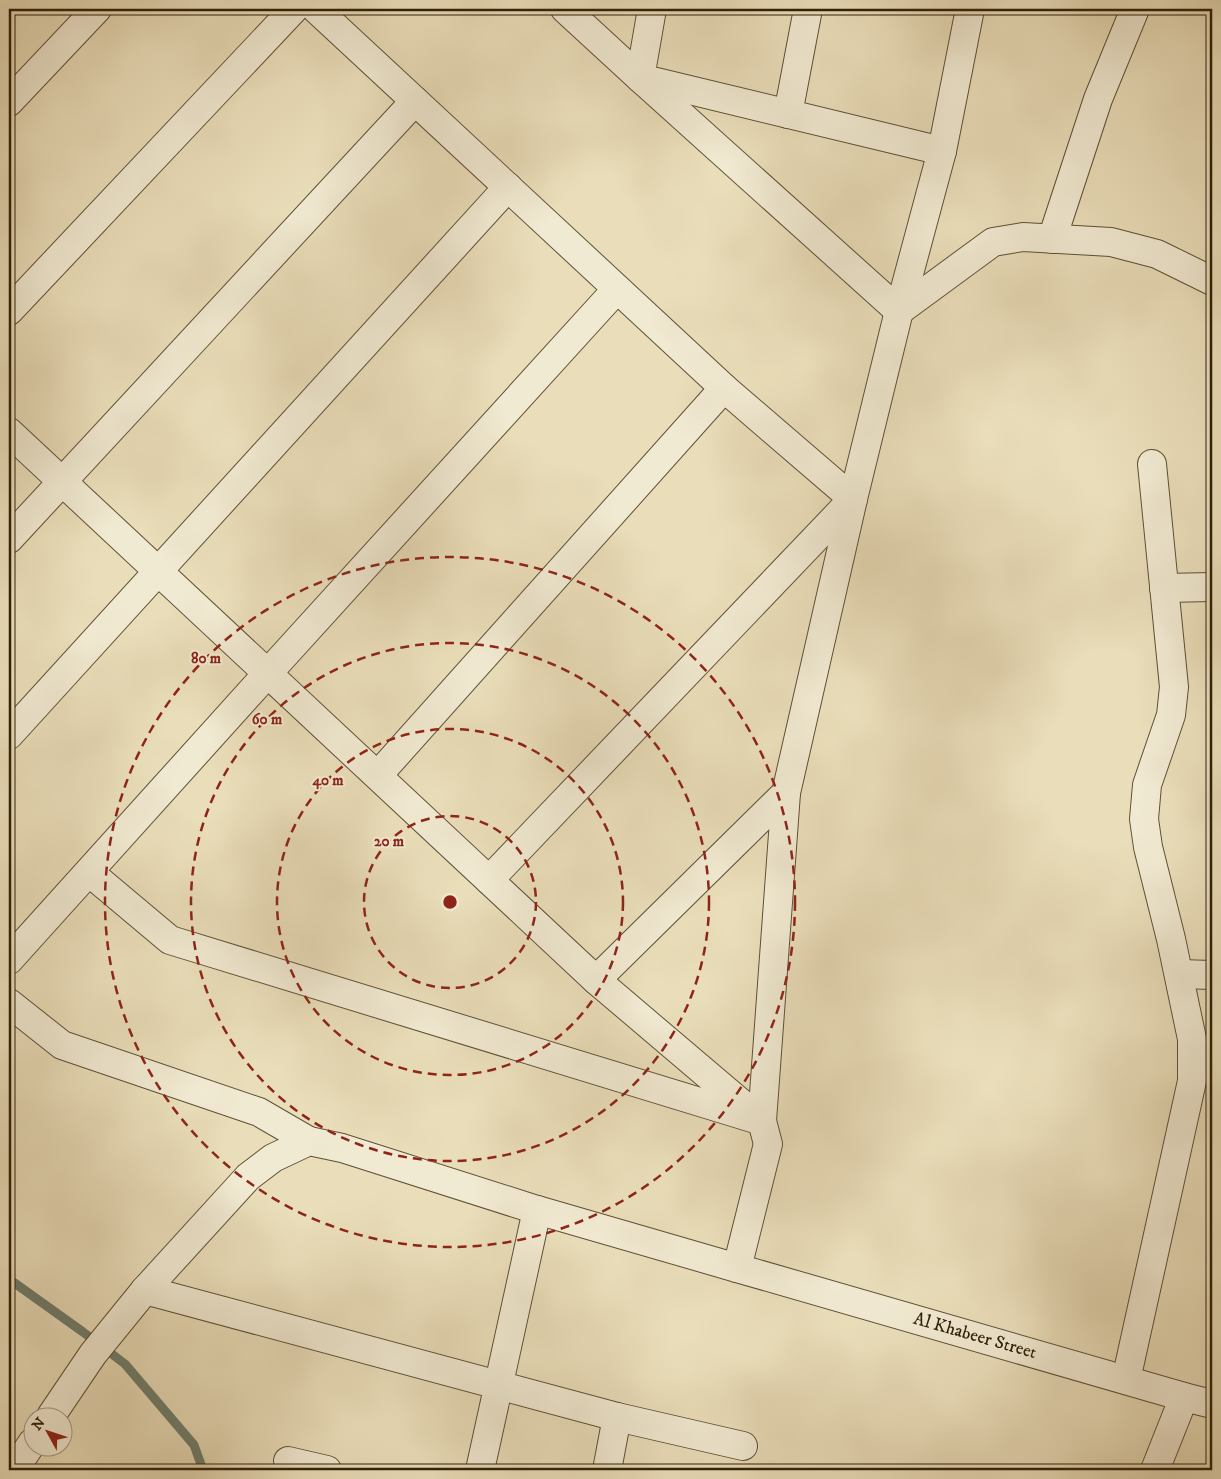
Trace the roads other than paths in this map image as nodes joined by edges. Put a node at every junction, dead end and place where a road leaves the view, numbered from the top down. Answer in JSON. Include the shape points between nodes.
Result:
{"nodes":[{"id":1,"x":96,"y":9,"type":"edge"},
{"id":2,"x":294,"y":9,"type":"edge"},
{"id":3,"x":316,"y":9,"type":"edge"},
{"id":4,"x":565,"y":9,"type":"edge"},
{"id":5,"x":652,"y":9,"type":"edge"},
{"id":6,"x":808,"y":9,"type":"edge"},
{"id":7,"x":970,"y":9,"type":"edge"},
{"id":8,"x":1135,"y":9,"type":"edge"},
{"id":9,"x":640,"y":78,"type":"junction"},
{"id":10,"x":415,"y":101,"type":"junction"},
{"id":11,"x":9,"y":102,"type":"edge"},
{"id":12,"x":788,"y":114,"type":"junction"},
{"id":13,"x":942,"y":150,"type":"junction"},
{"id":14,"x":508,"y":187,"type":"junction"},
{"id":15,"x":1052,"y":239,"type":"junction"},
{"id":16,"x":1212,"y":281,"type":"edge"},
{"id":17,"x":617,"y":289,"type":"junction"},
{"id":18,"x":9,"y":311,"type":"edge"},
{"id":19,"x":900,"y":311,"type":"junction"},
{"id":20,"x":724,"y":388,"type":"junction"},
{"id":21,"x":9,"y":432,"type":"edge"},
{"id":22,"x":1152,"y":464,"type":"dead end"},
{"id":23,"x":62,"y":481,"type":"junction"},
{"id":24,"x":853,"y":499,"type":"junction"},
{"id":25,"x":9,"y":538,"type":"edge"},
{"id":26,"x":157,"y":571,"type":"junction"},
{"id":27,"x":1212,"y":587,"type":"edge"},
{"id":28,"x":1164,"y":588,"type":"junction"},
{"id":29,"x":267,"y":674,"type":"junction"},
{"id":30,"x":9,"y":735,"type":"edge"},
{"id":31,"x":378,"y":775,"type":"junction"},
{"id":32,"x":786,"y":793,"type":"junction"},
{"id":33,"x":89,"y":872,"type":"junction"},
{"id":34,"x":489,"y":880,"type":"junction"},
{"id":35,"x":9,"y":960,"type":"edge"},
{"id":36,"x":1179,"y":974,"type":"junction"},
{"id":37,"x":1212,"y":974,"type":"edge"},
{"id":38,"x":596,"y":980,"type":"junction"},
{"id":39,"x":9,"y":1002,"type":"edge"},
{"id":40,"x":762,"y":1121,"type":"junction"},
{"id":41,"x":309,"y":1142,"type":"junction"},
{"id":42,"x":537,"y":1210,"type":"junction"},
{"id":43,"x":737,"y":1268,"type":"junction"},
{"id":44,"x":145,"y":1290,"type":"junction"},
{"id":45,"x":1126,"y":1380,"type":"junction"},
{"id":46,"x":499,"y":1384,"type":"junction"},
{"id":47,"x":1184,"y":1397,"type":"junction"},
{"id":48,"x":1212,"y":1404,"type":"edge"},
{"id":49,"x":58,"y":1406,"type":"edge"},
{"id":50,"x":617,"y":1417,"type":"junction"},
{"id":51,"x":743,"y":1446,"type":"dead end"},
{"id":52,"x":23,"y":1456,"type":"edge"},
{"id":53,"x":288,"y":1461,"type":"dead end"},
{"id":54,"x":14,"y":1470,"type":"edge"},
{"id":55,"x":327,"y":1470,"type":"edge"},
{"id":56,"x":480,"y":1470,"type":"edge"},
{"id":57,"x":607,"y":1470,"type":"edge"},
{"id":58,"x":1155,"y":1470,"type":"edge"}],
"edges":[{"from":1,"to":11,"type":"street"},
{"from":2,"to":18,"type":"street"},
{"from":3,"to":10,"type":"street"},
{"from":4,"to":9,"type":"street"},
{"from":5,"to":9,"type":"street"},
{"from":6,"to":12,"type":"street"},
{"from":7,"to":13,"type":"street"},
{"from":8,"to":15,"type":"street","via":[[1098,99]]},
{"from":9,"to":12,"type":"street"},
{"from":9,"to":19,"type":"street"},
{"from":10,"to":14,"type":"street"},
{"from":10,"to":23,"type":"street"},
{"from":12,"to":13,"type":"street"},
{"from":13,"to":19,"type":"street"},
{"from":14,"to":17,"type":"street"},
{"from":14,"to":26,"type":"street"},
{"from":15,"to":16,"type":"street","via":[[1111,242],[1157,254]]},
{"from":15,"to":19,"type":"street","via":[[1022,237],[993,242]]},
{"from":17,"to":20,"type":"street"},
{"from":17,"to":29,"type":"street"},
{"from":19,"to":24,"type":"street"},
{"from":20,"to":24,"type":"street"},
{"from":20,"to":31,"type":"street"},
{"from":21,"to":23,"type":"street"},
{"from":22,"to":28,"type":"street"},
{"from":23,"to":25,"type":"street"},
{"from":23,"to":26,"type":"street"},
{"from":24,"to":32,"type":"street"},
{"from":24,"to":34,"type":"street"},
{"from":26,"to":29,"type":"street"},
{"from":26,"to":30,"type":"street"},
{"from":27,"to":28,"type":"street"},
{"from":28,"to":36,"type":"street","via":[[1174,687],[1171,715],[1147,785],[1144,819]]},
{"from":29,"to":31,"type":"street"},
{"from":29,"to":33,"type":"street"},
{"from":31,"to":34,"type":"street"},
{"from":32,"to":38,"type":"street"},
{"from":32,"to":40,"type":"street"},
{"from":33,"to":35,"type":"street"},
{"from":33,"to":40,"type":"street","via":[[170,940]]},
{"from":34,"to":38,"type":"street"},
{"from":36,"to":37,"type":"street"},
{"from":36,"to":45,"type":"street","via":[[1192,1039],[1192,1081]]},
{"from":38,"to":40,"type":"street"},
{"from":39,"to":41,"type":"street","via":[[62,1045],[259,1112]]},
{"from":40,"to":43,"type":"street","via":[[768,1144]]},
{"from":41,"to":42,"type":"street","name":"Al Khabeer Street","via":[[342,1148]]},
{"from":41,"to":44,"type":"street","via":[[273,1158],[248,1176]]},
{"from":42,"to":43,"type":"street","name":"Al Khabeer Street"},
{"from":42,"to":46,"type":"street"},
{"from":43,"to":45,"type":"street","name":"Al Khabeer Street"},
{"from":44,"to":46,"type":"street"},
{"from":44,"to":49,"type":"street"},
{"from":45,"to":47,"type":"street","name":"Al Khabeer Street"},
{"from":46,"to":50,"type":"street"},
{"from":46,"to":56,"type":"street"},
{"from":47,"to":48,"type":"street","name":"Al Khabeer Street"},
{"from":47,"to":58,"type":"street"},
{"from":50,"to":51,"type":"street"},
{"from":50,"to":57,"type":"street"},
{"from":52,"to":54,"type":"street"},
{"from":53,"to":55,"type":"street"}]}
